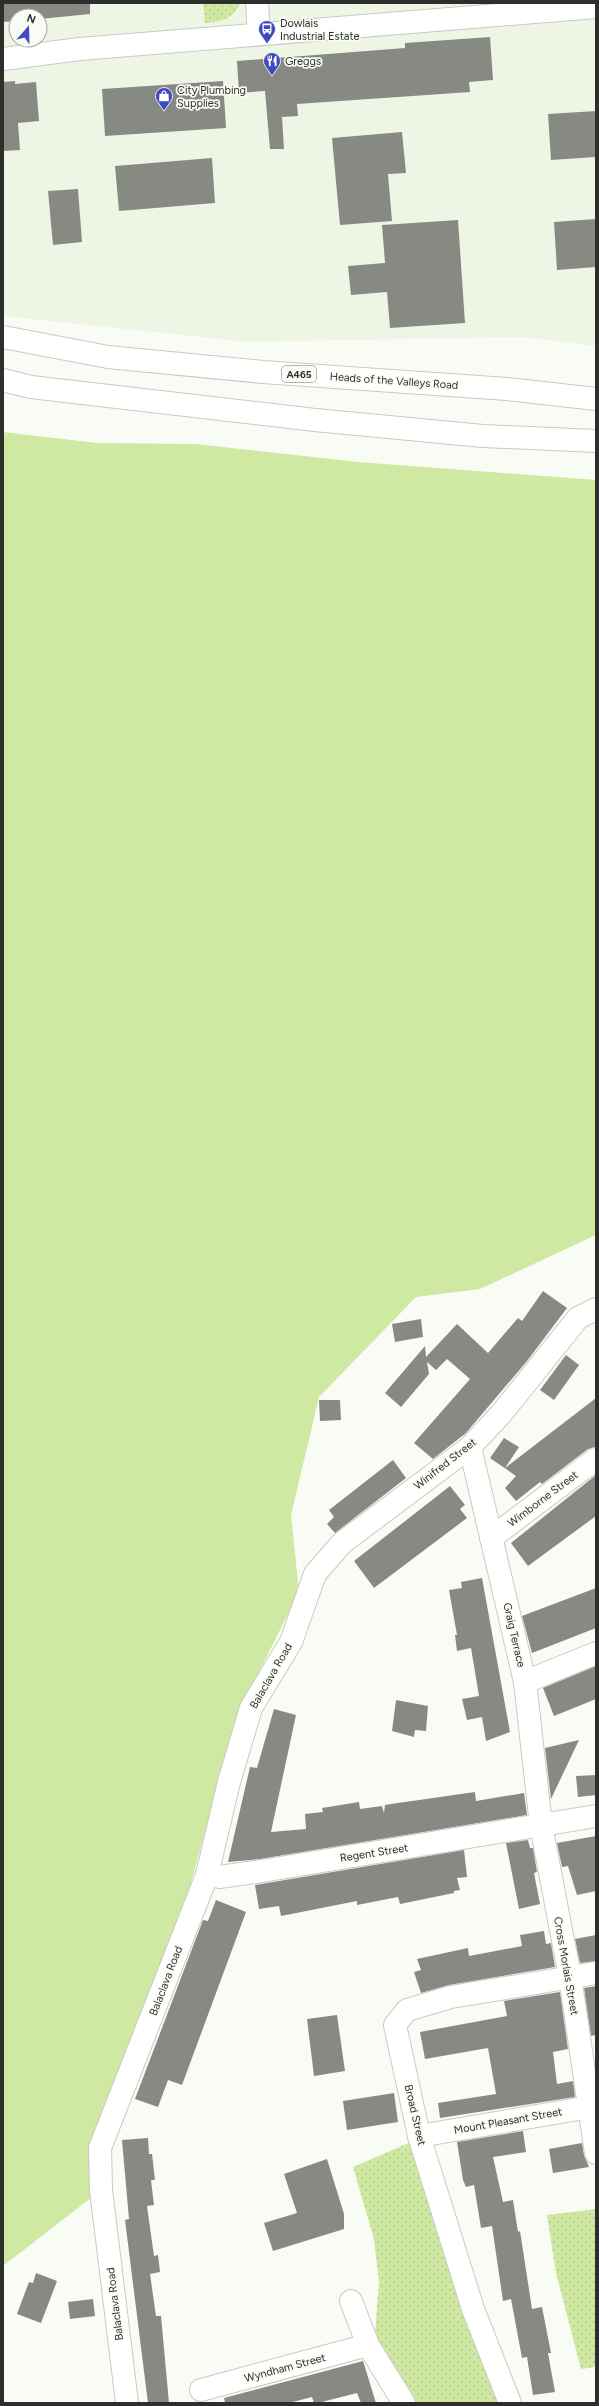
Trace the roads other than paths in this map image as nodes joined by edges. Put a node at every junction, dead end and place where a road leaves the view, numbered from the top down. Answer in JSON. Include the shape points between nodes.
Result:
{"nodes":[{"id":1,"x":257,"y":3,"type":"edge"},
{"id":2,"x":596,"y":7,"type":"edge"},
{"id":3,"x":259,"y":34,"type":"junction"},
{"id":4,"x":3,"y":59,"type":"edge"},
{"id":5,"x":3,"y":337,"type":"edge"},
{"id":6,"x":3,"y":380,"type":"edge"},
{"id":7,"x":596,"y":399,"type":"edge"},
{"id":8,"x":596,"y":441,"type":"edge"},
{"id":9,"x":596,"y":1309,"type":"edge"},
{"id":10,"x":470,"y":1447,"type":"junction"},
{"id":11,"x":596,"y":1459,"type":"edge"},
{"id":12,"x":491,"y":1538,"type":"junction"},
{"id":13,"x":315,"y":1574,"type":"joint"},
{"id":14,"x":596,"y":1653,"type":"edge"},
{"id":15,"x":525,"y":1682,"type":"junction"},
{"id":16,"x":596,"y":1816,"type":"edge"},
{"id":17,"x":540,"y":1825,"type":"junction"},
{"id":18,"x":207,"y":1876,"type":"junction"},
{"id":19,"x":596,"y":1973,"type":"edge"},
{"id":20,"x":570,"y":1977,"type":"junction"},
{"id":21,"x":592,"y":2107,"type":"edge"},
{"id":22,"x":419,"y":2136,"type":"junction"},
{"id":23,"x":596,"y":2153,"type":"edge"},
{"id":24,"x":351,"y":2301,"type":"dead end"},
{"id":25,"x":368,"y":2345,"type":"junction"},
{"id":26,"x":201,"y":2390,"type":"dead end"},
{"id":27,"x":127,"y":2403,"type":"edge"},
{"id":28,"x":404,"y":2403,"type":"edge"},
{"id":29,"x":510,"y":2403,"type":"edge"}],
"edges":[{"from":1,"to":3,"type":"main road"},
{"from":2,"to":3,"type":"main road"},
{"from":3,"to":4,"type":"main road","via":[[80,49]]},
{"from":5,"to":7,"type":"main road","name":"Heads of the Valleys Road","number":"A465","via":[[108,358],[507,389]]},
{"from":6,"to":8,"type":"main road","via":[[31,387],[314,420],[483,436]]},
{"from":9,"to":10,"type":"main road","name":"Winifred Street","via":[[578,1318],[501,1414]]},
{"from":10,"to":12,"type":"main road","name":"Graig Terrace"},
{"from":10,"to":13,"type":"main road","name":"Winifred Street","via":[[342,1543]]},
{"from":11,"to":12,"type":"main road","name":"Wimborne Street"},
{"from":12,"to":15,"type":"main road","name":"Graig Terrace"},
{"from":13,"to":18,"type":"main road","name":"Balaclava Road","via":[[291,1642],[251,1708],[229,1782]]},
{"from":14,"to":15,"type":"main road"},
{"from":15,"to":17,"type":"main road","name":"Graig Terrace"},
{"from":16,"to":17,"type":"main road","name":"Regent Street"},
{"from":17,"to":18,"type":"main road","name":"Regent Street","via":[[262,1871],[219,1877]]},
{"from":17,"to":20,"type":"main road","name":"Cross Morlais Street"},
{"from":18,"to":27,"type":"main road","name":"Balaclava Road","via":[[100,2148],[101,2190]]},
{"from":19,"to":20,"type":"main road","name":"Broad Street"},
{"from":20,"to":21,"type":"main road","name":"Cross Morlais Street"},
{"from":20,"to":22,"type":"main road","name":"Broad Street","via":[[451,1997],[407,2010],[395,2025]]},
{"from":21,"to":22,"type":"main road","name":"Mount Pleasant Street"},
{"from":21,"to":23,"type":"main road","name":"Cross Morlais Street"},
{"from":22,"to":29,"type":"main road","name":"Broad Street","via":[[474,2309]]},
{"from":24,"to":25,"type":"main road"},
{"from":25,"to":26,"type":"main road","name":"Wyndham Street"},
{"from":25,"to":28,"type":"main road"}]}
